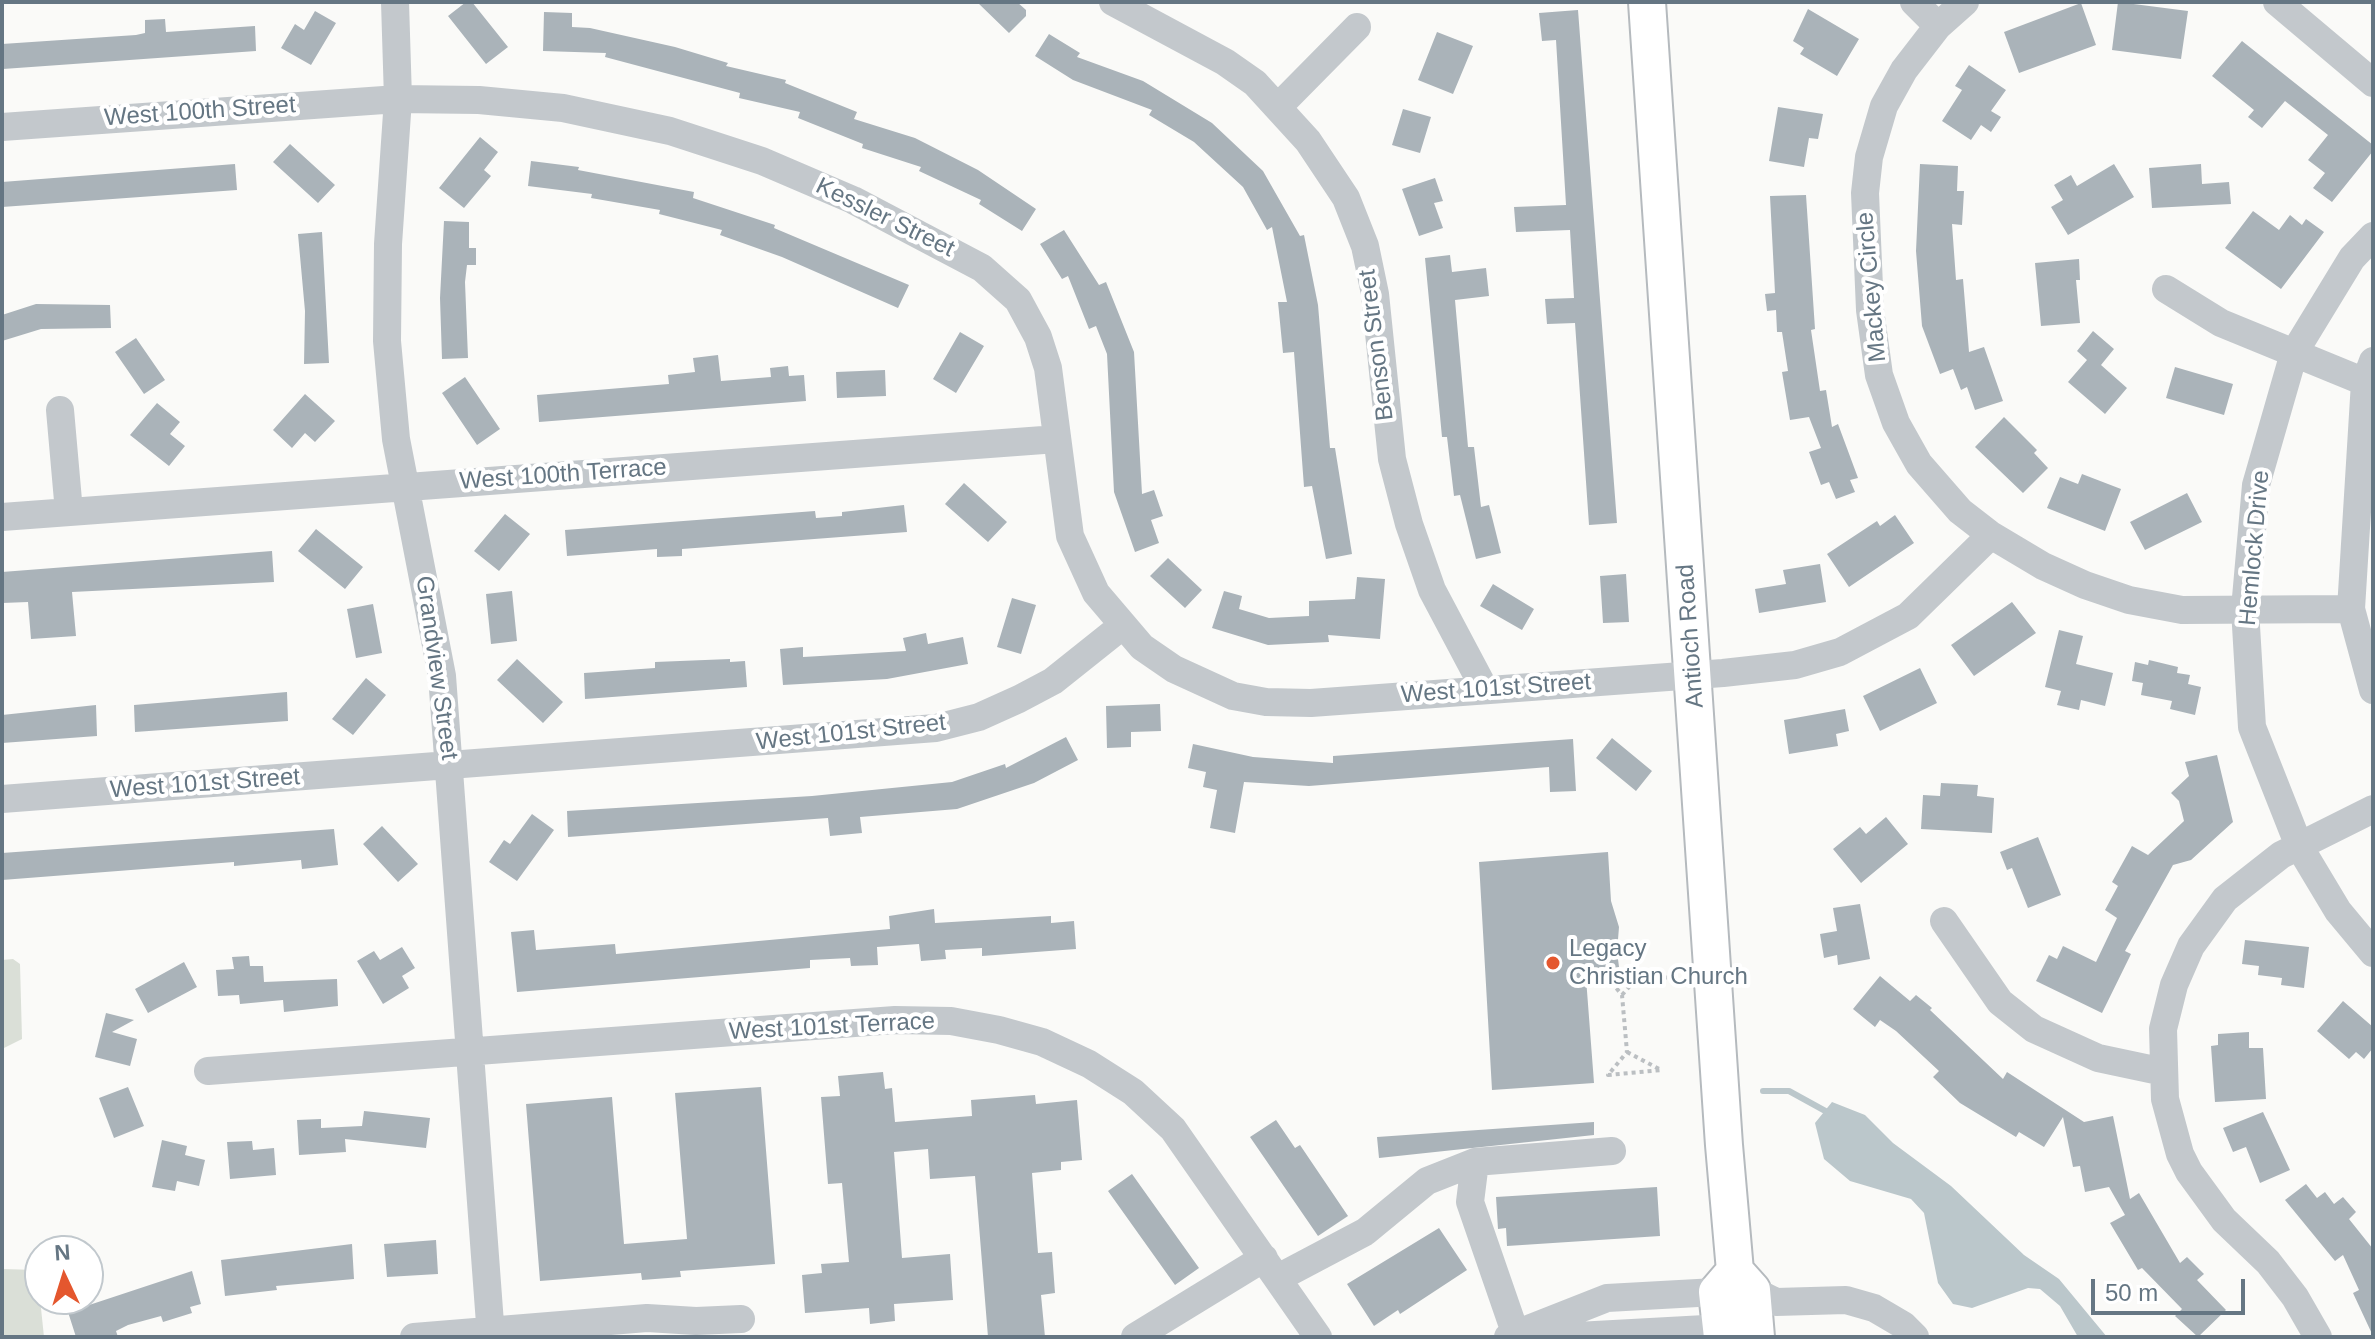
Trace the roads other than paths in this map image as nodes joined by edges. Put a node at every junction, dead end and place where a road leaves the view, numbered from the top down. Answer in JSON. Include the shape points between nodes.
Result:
{"nodes":[{"id":1,"x":395,"y":2,"type":"edge"},
{"id":2,"x":1113,"y":2,"type":"edge"},
{"id":3,"x":1647,"y":2,"type":"edge"},
{"id":4,"x":1914,"y":2,"type":"edge"},
{"id":5,"x":1965,"y":2,"type":"edge"},
{"id":6,"x":2277,"y":2,"type":"edge"},
{"id":7,"x":1938,"y":26,"type":"junction"},
{"id":8,"x":1357,"y":27,"type":"dead end"},
{"id":9,"x":2373,"y":83,"type":"edge"},
{"id":10,"x":398,"y":99,"type":"junction"},
{"id":11,"x":1279,"y":106,"type":"junction"},
{"id":12,"x":2,"y":127,"type":"edge"},
{"id":13,"x":2373,"y":236,"type":"edge"},
{"id":14,"x":2166,"y":289,"type":"dead end"},
{"id":15,"x":2294,"y":353,"type":"junction"},
{"id":16,"x":2369,"y":371,"type":"edge"},
{"id":17,"x":60,"y":410,"type":"dead end"},
{"id":18,"x":1057,"y":439,"type":"junction"},
{"id":19,"x":405,"y":487,"type":"junction"},
{"id":20,"x":69,"y":512,"type":"junction"},
{"id":21,"x":2,"y":517,"type":"edge"},
{"id":22,"x":1991,"y":535,"type":"junction"},
{"id":23,"x":2245,"y":609,"type":"junction"},
{"id":24,"x":2351,"y":609,"type":"junction"},
{"id":25,"x":1122,"y":626,"type":"junction"},
{"id":26,"x":1694,"y":675,"type":"junction"},
{"id":27,"x":1485,"y":690,"type":"junction"},
{"id":28,"x":2373,"y":690,"type":"edge"},
{"id":29,"x":450,"y":766,"type":"junction"},
{"id":30,"x":2,"y":799,"type":"edge"},
{"id":31,"x":2373,"y":809,"type":"edge"},
{"id":32,"x":2299,"y":846,"type":"junction"},
{"id":33,"x":1944,"y":921,"type":"dead end"},
{"id":34,"x":2373,"y":953,"type":"edge"},
{"id":35,"x":471,"y":1052,"type":"junction"},
{"id":36,"x":208,"y":1071,"type":"dead end"},
{"id":37,"x":2164,"y":1072,"type":"junction"},
{"id":38,"x":1612,"y":1151,"type":"dead end"},
{"id":39,"x":1475,"y":1162,"type":"junction"},
{"id":40,"x":1271,"y":1268,"type":"junction"},
{"id":41,"x":1742,"y":1310,"type":"edge"},
{"id":42,"x":741,"y":1319,"type":"dead end"},
{"id":43,"x":1521,"y":1333,"type":"edge"},
{"id":44,"x":491,"y":1334,"type":"edge"},
{"id":45,"x":414,"y":1337,"type":"edge"},
{"id":46,"x":1135,"y":1337,"type":"edge"},
{"id":47,"x":1318,"y":1337,"type":"edge"},
{"id":48,"x":1915,"y":1337,"type":"edge"},
{"id":49,"x":2318,"y":1337,"type":"edge"}],
"edges":[{"from":1,"to":10,"type":"street","name":"Grandview Street"},
{"from":2,"to":11,"type":"street","name":"Benson Street","via":[[1225,62]]},
{"from":3,"to":26,"type":"main road","name":"Antioch Road"},
{"from":4,"to":7,"type":"street"},
{"from":5,"to":7,"type":"street","name":"Mackey Circle"},
{"from":6,"to":9,"type":"street"},
{"from":7,"to":22,"type":"street","name":"Mackey Circle","via":[[1884,106],[1869,157],[1864,212],[1873,340],[1896,423],[1919,464],[1960,511]]},
{"from":8,"to":11,"type":"street"},
{"from":10,"to":12,"type":"street","name":"West 100th Street"},
{"from":10,"to":18,"type":"street","name":"Kessler Street","via":[[563,108],[670,131],[762,161],[938,242],[982,268],[1018,300],[1048,368]]},
{"from":10,"to":19,"type":"street","name":"Grandview Street","via":[[387,341]]},
{"from":11,"to":27,"type":"street","name":"Benson Street","via":[[1346,198],[1365,246],[1392,459],[1409,524],[1432,590]]},
{"from":13,"to":15,"type":"street","name":"Hemlock Drive","via":[[2352,258]]},
{"from":14,"to":15,"type":"street","via":[[2221,323]]},
{"from":15,"to":16,"type":"street"},
{"from":15,"to":23,"type":"street","name":"Hemlock Drive","via":[[2256,485]]},
{"from":16,"to":24,"type":"street"},
{"from":17,"to":20,"type":"street"},
{"from":18,"to":19,"type":"street","name":"West 100th Terrace"},
{"from":18,"to":25,"type":"street","name":"Kessler Street","via":[[1070,536],[1096,593]]},
{"from":19,"to":20,"type":"street","name":"West 100th Terrace"},
{"from":19,"to":29,"type":"street","name":"Grandview Street","via":[[440,662]]},
{"from":20,"to":21,"type":"street","name":"West 100th Terrace"},
{"from":22,"to":23,"type":"street","name":"Mackey Circle","via":[[2043,566],[2129,600],[2182,610]]},
{"from":22,"to":26,"type":"street","name":"West 101st Street","via":[[1908,616],[1840,652],[1795,665]]},
{"from":23,"to":24,"type":"street","name":"Mackey Circle"},
{"from":23,"to":32,"type":"street","name":"Hemlock Drive","via":[[2252,727]]},
{"from":24,"to":28,"type":"street"},
{"from":25,"to":27,"type":"street","name":"West 101st Street","via":[[1142,647],[1202,684],[1266,702]]},
{"from":25,"to":29,"type":"street","name":"West 101st Street","via":[[1053,681],[979,717],[936,728]]},
{"from":26,"to":27,"type":"street","name":"West 101st Street"},
{"from":26,"to":41,"type":"main road","name":"Antioch Road"},
{"from":29,"to":30,"type":"street","name":"West 101st Street"},
{"from":29,"to":35,"type":"street","name":"Grandview Street"},
{"from":31,"to":32,"type":"street"},
{"from":32,"to":34,"type":"street","name":"Hemlock Drive","via":[[2338,911]]},
{"from":32,"to":37,"type":"street","via":[[2253,874],[2201,929],[2174,985],[2163,1029]]},
{"from":33,"to":37,"type":"street","via":[[2000,1002],[2034,1029],[2098,1058]]},
{"from":35,"to":36,"type":"street","name":"West 101st Terrace"},
{"from":35,"to":40,"type":"street","name":"West 101st Terrace","via":[[895,1020],[951,1021],[999,1030],[1042,1042],[1133,1092],[1173,1129]]},
{"from":35,"to":44,"type":"street","name":"Grandview Street"},
{"from":37,"to":49,"type":"street","via":[[2165,1099],[2189,1172],[2224,1220],[2268,1262]]},
{"from":38,"to":39,"type":"street"},
{"from":39,"to":40,"type":"street","via":[[1427,1181],[1365,1232]]},
{"from":39,"to":43,"type":"street","via":[[1470,1202]]},
{"from":40,"to":46,"type":"street"},
{"from":40,"to":47,"type":"street","name":"West 101st Terrace"},
{"from":41,"to":43,"type":"street","via":[[1577,1336]]},
{"from":41,"to":43,"type":"street","via":[[1607,1298]]},
{"from":41,"to":48,"type":"street","via":[[1846,1300],[1874,1308]]},
{"from":42,"to":44,"type":"street","via":[[647,1318]]},
{"from":44,"to":45,"type":"street"}]}
